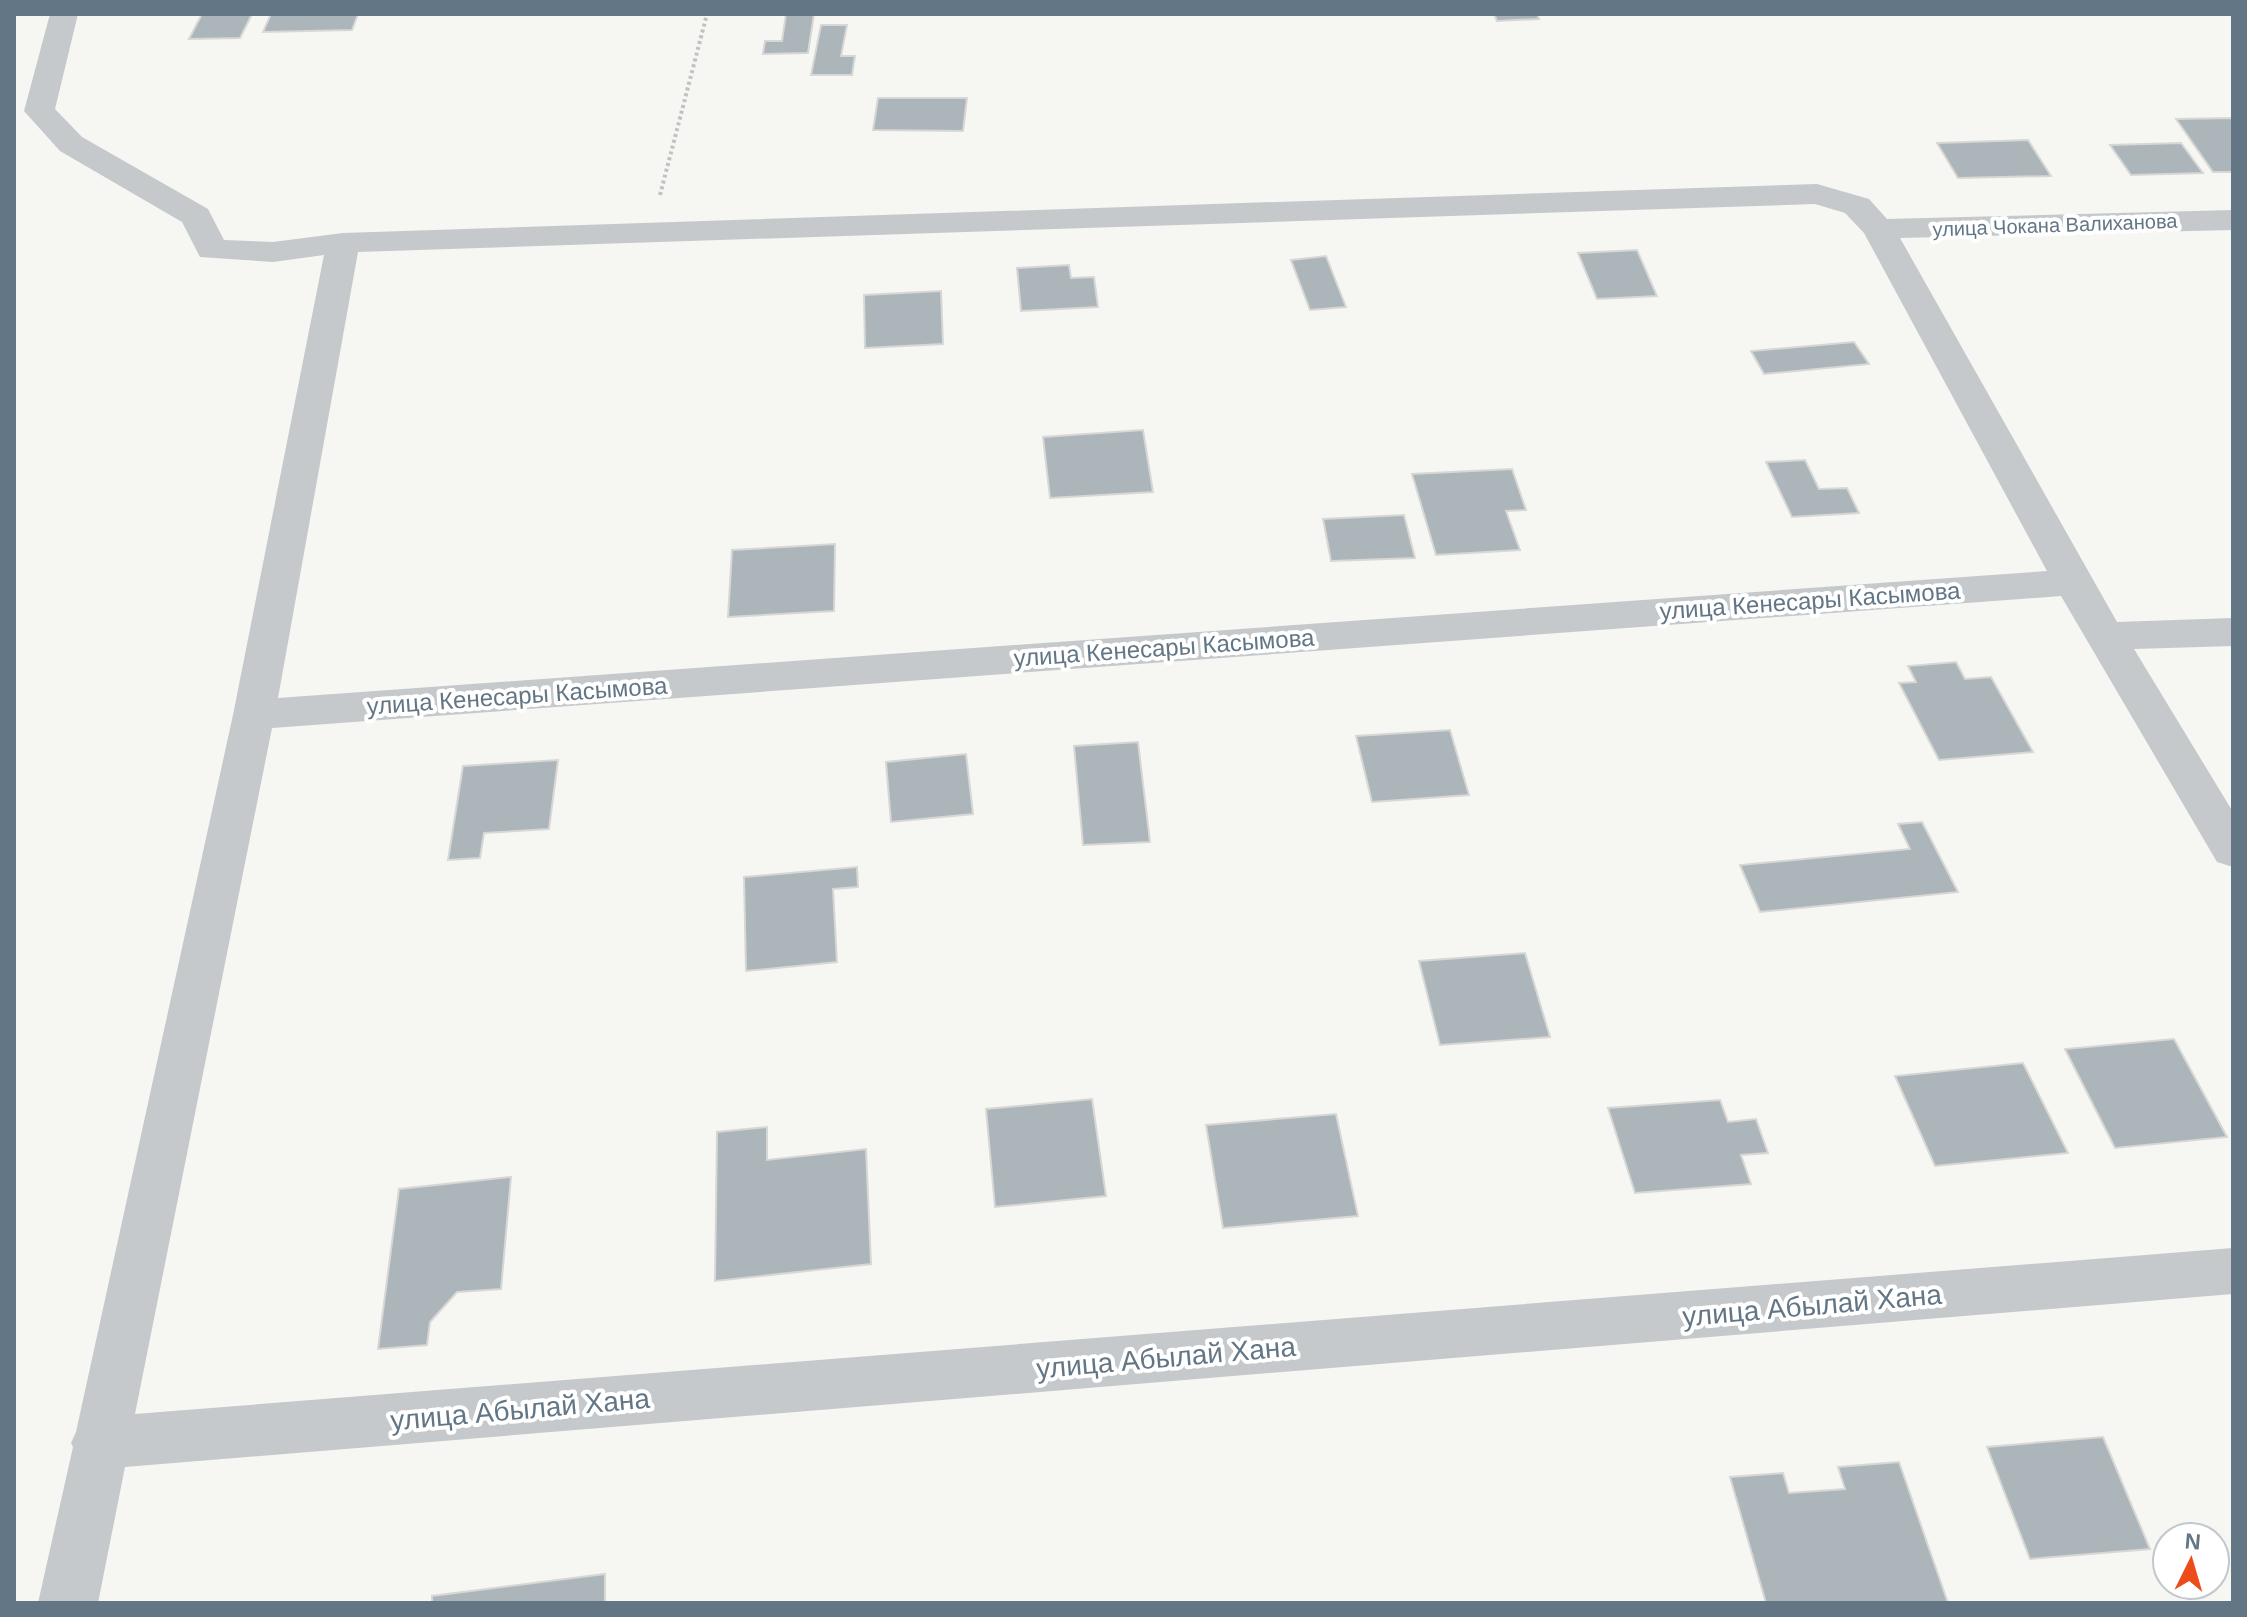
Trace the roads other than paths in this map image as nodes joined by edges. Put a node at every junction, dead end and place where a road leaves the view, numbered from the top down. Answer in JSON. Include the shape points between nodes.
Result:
{"nodes":[{"id":1,"x":64,"y":14,"type":"edge"},
{"id":2,"x":2233,"y":220,"type":"edge"},
{"id":3,"x":1878,"y":229,"type":"junction"},
{"id":4,"x":343,"y":243,"type":"junction"},
{"id":5,"x":2073,"y":582,"type":"junction"},
{"id":6,"x":2233,"y":632,"type":"edge"},
{"id":7,"x":2104,"y":636,"type":"junction"},
{"id":8,"x":254,"y":715,"type":"junction"},
{"id":9,"x":2233,"y":850,"type":"edge"},
{"id":10,"x":2233,"y":1271,"type":"edge"},
{"id":11,"x":99,"y":1443,"type":"junction"},
{"id":12,"x":68,"y":1603,"type":"edge"}],
"edges":[{"from":1,"to":4,"type":"street","via":[[39,111],[71,144],[196,216],[212,250],[273,252]]},
{"from":2,"to":3,"type":"street","name":"улица Чокана Валиханова"},
{"from":3,"to":4,"type":"street","via":[[1857,206],[1817,194]]},
{"from":3,"to":5,"type":"street"},
{"from":4,"to":8,"type":"street"},
{"from":5,"to":7,"type":"street"},
{"from":5,"to":8,"type":"street","name":"улица Кенесары Касымова"},
{"from":6,"to":7,"type":"street"},
{"from":7,"to":9,"type":"street"},
{"from":8,"to":11,"type":"street"},
{"from":10,"to":11,"type":"street","name":"улица Абылай Хана"},
{"from":11,"to":12,"type":"street"}]}
